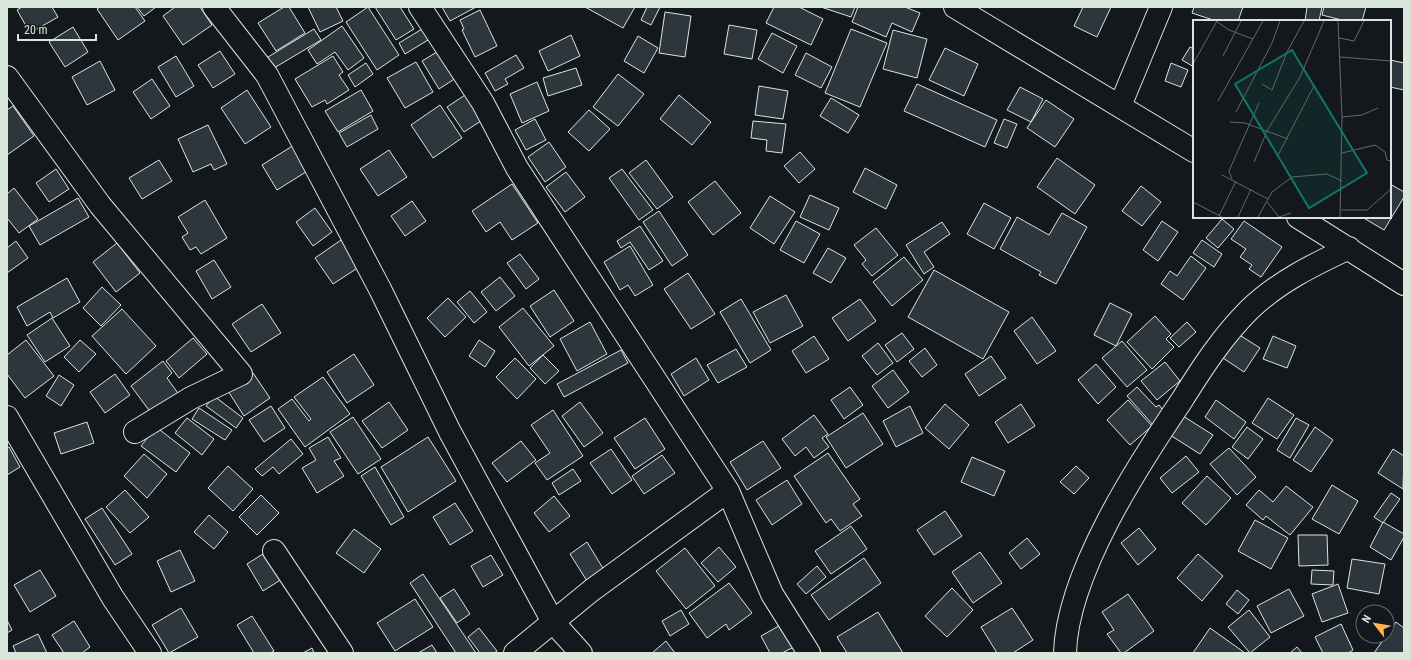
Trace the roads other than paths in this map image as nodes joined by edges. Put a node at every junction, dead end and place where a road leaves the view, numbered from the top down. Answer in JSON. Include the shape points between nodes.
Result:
{"nodes":[{"id":1,"x":214,"y":7,"type":"edge"},
{"id":2,"x":420,"y":7,"type":"edge"},
{"id":3,"x":955,"y":7,"type":"edge"},
{"id":4,"x":1161,"y":7,"type":"edge"},
{"id":5,"x":7,"y":77,"type":"edge"},
{"id":6,"x":1120,"y":106,"type":"junction"},
{"id":7,"x":1193,"y":149,"type":"edge"},
{"id":8,"x":1300,"y":218,"type":"edge"},
{"id":9,"x":1349,"y":248,"type":"junction"},
{"id":10,"x":1404,"y":284,"type":"edge"},
{"id":11,"x":7,"y":417,"type":"edge"},
{"id":12,"x":135,"y":432,"type":"dead end"},
{"id":13,"x":728,"y":491,"type":"junction"},
{"id":14,"x":274,"y":552,"type":"dead end"},
{"id":15,"x":553,"y":622,"type":"junction"},
{"id":16,"x":150,"y":653,"type":"edge"},
{"id":17,"x":342,"y":653,"type":"edge"},
{"id":18,"x":515,"y":653,"type":"edge"},
{"id":19,"x":581,"y":653,"type":"edge"},
{"id":20,"x":809,"y":653,"type":"edge"},
{"id":21,"x":1065,"y":653,"type":"edge"}],
"edges":[{"from":1,"to":15,"type":"street","via":[[267,75],[380,289],[450,432]]},
{"from":2,"to":13,"type":"street","via":[[483,103],[517,168]]},
{"from":3,"to":6,"type":"street"},
{"from":4,"to":6,"type":"street"},
{"from":5,"to":12,"type":"street","via":[[100,205],[241,374],[191,398]]},
{"from":6,"to":7,"type":"street"},
{"from":8,"to":9,"type":"street"},
{"from":9,"to":10,"type":"street"},
{"from":9,"to":21,"type":"street","via":[[1303,270],[1274,289],[1249,310],[1219,342],[1120,500],[1087,564],[1070,611]]},
{"from":11,"to":16,"type":"street","via":[[113,598]]},
{"from":13,"to":15,"type":"street","via":[[642,552]]},
{"from":13,"to":20,"type":"street","via":[[772,594]]},
{"from":14,"to":17,"type":"street"},
{"from":15,"to":18,"type":"street"},
{"from":15,"to":19,"type":"street"}]}
